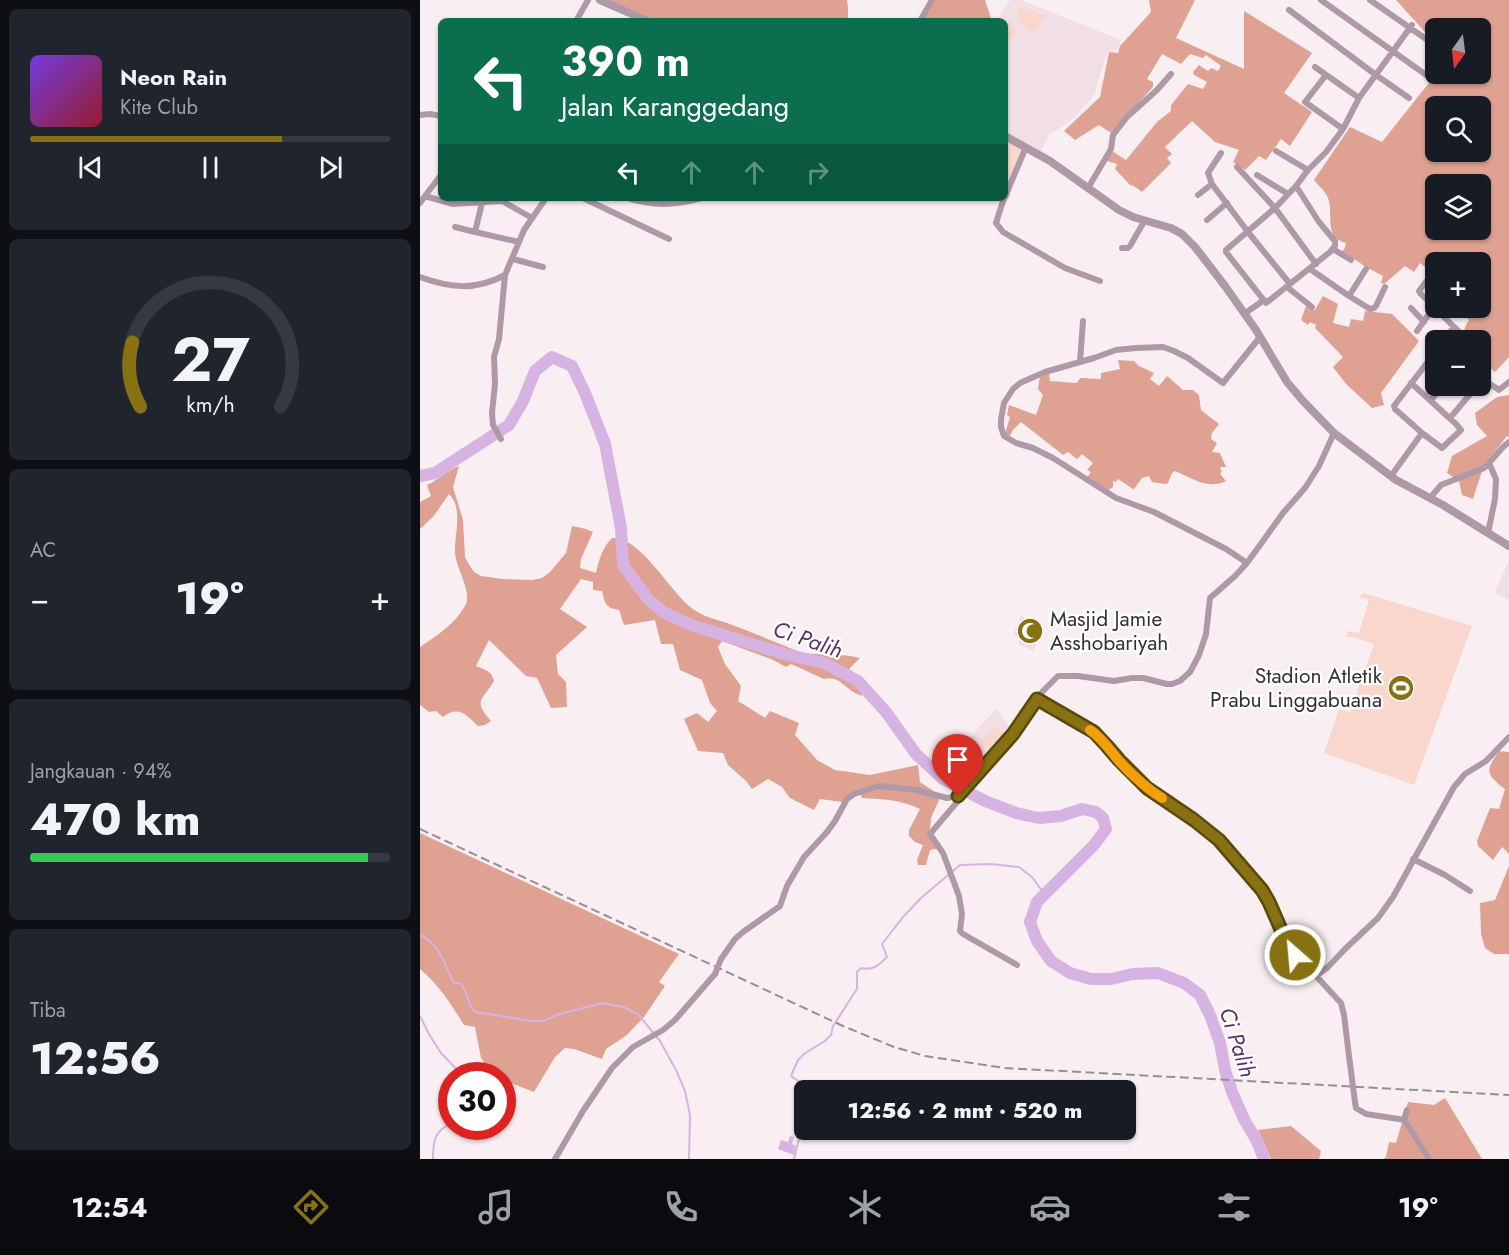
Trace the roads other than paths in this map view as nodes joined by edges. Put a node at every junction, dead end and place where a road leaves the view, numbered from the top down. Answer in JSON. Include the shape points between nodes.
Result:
{"nodes":[{"id":1,"x":588,"y":0,"type":"edge"},
{"id":2,"x":932,"y":0,"type":"edge"},
{"id":3,"x":1321,"y":0,"type":"edge"},
{"id":4,"x":1370,"y":0,"type":"edge"},
{"id":5,"x":604,"y":1,"type":"edge"},
{"id":6,"x":1289,"y":10,"type":"dead end"},
{"id":7,"x":578,"y":18,"type":"edge"},
{"id":8,"x":641,"y":18,"type":"edge"},
{"id":9,"x":922,"y":18,"type":"edge"},
{"id":10,"x":1411,"y":26,"type":"junction"},
{"id":11,"x":1425,"y":37,"type":"edge"},
{"id":12,"x":1393,"y":51,"type":"junction"},
{"id":13,"x":1315,"y":67,"type":"dead end"},
{"id":14,"x":1171,"y":74,"type":"dead end"},
{"id":15,"x":1425,"y":74,"type":"edge"},
{"id":16,"x":1326,"y":75,"type":"junction"},
{"id":17,"x":1376,"y":75,"type":"junction"},
{"id":18,"x":1359,"y":98,"type":"junction"},
{"id":19,"x":1409,"y":98,"type":"dead end"},
{"id":20,"x":420,"y":115,"type":"edge"},
{"id":21,"x":438,"y":116,"type":"edge"},
{"id":22,"x":1342,"y":129,"type":"junction"},
{"id":23,"x":1008,"y":137,"type":"edge"},
{"id":24,"x":1026,"y":147,"type":"junction"},
{"id":25,"x":1276,"y":151,"type":"dead end"},
{"id":26,"x":1221,"y":153,"type":"dead end"},
{"id":27,"x":1236,"y":167,"type":"dead end"},
{"id":28,"x":1308,"y":170,"type":"junction"},
{"id":29,"x":1257,"y":175,"type":"dead end"},
{"id":30,"x":438,"y":179,"type":"edge"},
{"id":31,"x":1212,"y":184,"type":"junction"},
{"id":32,"x":1296,"y":186,"type":"junction"},
{"id":33,"x":1088,"y":188,"type":"junction"},
{"id":34,"x":1008,"y":190,"type":"edge"},
{"id":35,"x":1288,"y":194,"type":"junction"},
{"id":36,"x":1198,"y":195,"type":"dead end"},
{"id":37,"x":425,"y":196,"type":"junction"},
{"id":38,"x":438,"y":200,"type":"edge"},
{"id":39,"x":442,"y":201,"type":"edge"},
{"id":40,"x":544,"y":201,"type":"edge"},
{"id":41,"x":589,"y":201,"type":"edge"},
{"id":42,"x":638,"y":201,"type":"edge"},
{"id":43,"x":689,"y":201,"type":"edge"},
{"id":44,"x":1004,"y":201,"type":"edge"},
{"id":45,"x":420,"y":203,"type":"edge"},
{"id":46,"x":482,"y":203,"type":"junction"},
{"id":47,"x":1227,"y":203,"type":"junction"},
{"id":48,"x":1275,"y":208,"type":"junction"},
{"id":49,"x":532,"y":218,"type":"junction"},
{"id":50,"x":1144,"y":220,"type":"junction"},
{"id":51,"x":1207,"y":220,"type":"dead end"},
{"id":52,"x":455,"y":227,"type":"dead end"},
{"id":53,"x":475,"y":232,"type":"junction"},
{"id":54,"x":1248,"y":232,"type":"junction"},
{"id":55,"x":669,"y":239,"type":"dead end"},
{"id":56,"x":519,"y":242,"type":"junction"},
{"id":57,"x":1122,"y":248,"type":"dead end"},
{"id":58,"x":1333,"y":249,"type":"junction"},
{"id":59,"x":513,"y":259,"type":"junction"},
{"id":60,"x":1351,"y":260,"type":"dead end"},
{"id":61,"x":1316,"y":264,"type":"junction"},
{"id":62,"x":543,"y":267,"type":"dead end"},
{"id":63,"x":1310,"y":269,"type":"junction"},
{"id":64,"x":1366,"y":269,"type":"dead end"},
{"id":65,"x":505,"y":275,"type":"junction"},
{"id":66,"x":420,"y":277,"type":"edge"},
{"id":67,"x":1100,"y":281,"type":"dead end"},
{"id":68,"x":1425,"y":283,"type":"edge"},
{"id":69,"x":1288,"y":286,"type":"junction"},
{"id":70,"x":1385,"y":287,"type":"dead end"},
{"id":71,"x":1349,"y":296,"type":"junction"},
{"id":72,"x":1425,"y":299,"type":"edge"},
{"id":73,"x":1264,"y":300,"type":"junction"},
{"id":74,"x":1312,"y":307,"type":"dead end"},
{"id":75,"x":1411,"y":308,"type":"dead end"},
{"id":76,"x":1244,"y":314,"type":"junction"},
{"id":77,"x":1427,"y":318,"type":"edge"},
{"id":78,"x":1445,"y":318,"type":"edge"},
{"id":79,"x":1083,"y":321,"type":"dead end"},
{"id":80,"x":1424,"y":322,"type":"junction"},
{"id":81,"x":1454,"y":327,"type":"junction"},
{"id":82,"x":1452,"y":330,"type":"edge"},
{"id":83,"x":1457,"y":330,"type":"edge"},
{"id":84,"x":1417,"y":332,"type":"dead end"},
{"id":85,"x":1260,"y":337,"type":"junction"},
{"id":86,"x":1080,"y":362,"type":"junction"},
{"id":87,"x":1425,"y":365,"type":"edge"},
{"id":88,"x":1509,"y":382,"type":"edge"},
{"id":89,"x":1411,"y":383,"type":"junction"},
{"id":90,"x":1491,"y":386,"type":"edge"},
{"id":91,"x":1434,"y":396,"type":"edge"},
{"id":92,"x":1469,"y":396,"type":"edge"},
{"id":93,"x":1431,"y":400,"type":"junction"},
{"id":94,"x":1450,"y":418,"type":"junction"},
{"id":95,"x":1335,"y":433,"type":"junction"},
{"id":96,"x":1422,"y":434,"type":"junction"},
{"id":97,"x":501,"y":439,"type":"dead end"},
{"id":98,"x":1509,"y":442,"type":"edge"},
{"id":99,"x":1489,"y":463,"type":"junction"},
{"id":100,"x":1391,"y":476,"type":"junction"},
{"id":101,"x":1430,"y":498,"type":"junction"},
{"id":102,"x":1488,"y":533,"type":"junction"},
{"id":103,"x":1509,"y":546,"type":"edge"},
{"id":104,"x":1247,"y":563,"type":"junction"},
{"id":105,"x":1037,"y":699,"type":"junction"},
{"id":106,"x":1509,"y":737,"type":"edge"},
{"id":107,"x":956,"y":797,"type":"junction"},
{"id":108,"x":1413,"y":859,"type":"junction"},
{"id":109,"x":1470,"y":891,"type":"dead end"},
{"id":110,"x":1017,"y":966,"type":"dead end"},
{"id":111,"x":1316,"y":976,"type":"junction"},
{"id":112,"x":1407,"y":1110,"type":"dead end"},
{"id":113,"x":1405,"y":1120,"type":"junction"},
{"id":114,"x":555,"y":1159,"type":"edge"},
{"id":115,"x":1429,"y":1159,"type":"edge"}],
"edges":[{"from":1,"to":7,"type":"street"},
{"from":2,"to":9,"type":"street"},
{"from":3,"to":12,"type":"street"},
{"from":4,"to":10,"type":"street"},
{"from":5,"to":8,"type":"street"},
{"from":6,"to":17,"type":"street"},
{"from":10,"to":11,"type":"street"},
{"from":10,"to":12,"type":"street"},
{"from":12,"to":15,"type":"street"},
{"from":12,"to":17,"type":"street"},
{"from":13,"to":16,"type":"street"},
{"from":14,"to":33,"type":"street","via":[[1113,135],[1111,149]]},
{"from":16,"to":18,"type":"street"},
{"from":16,"to":22,"type":"street","via":[[1305,102]]},
{"from":17,"to":18,"type":"street"},
{"from":17,"to":19,"type":"street"},
{"from":18,"to":22,"type":"street"},
{"from":20,"to":21,"type":"street"},
{"from":22,"to":28,"type":"street"},
{"from":23,"to":24,"type":"street"},
{"from":24,"to":33,"type":"street"},
{"from":24,"to":34,"type":"street"},
{"from":25,"to":28,"type":"street"},
{"from":26,"to":31,"type":"street","via":[[1208,173]]},
{"from":27,"to":48,"type":"street"},
{"from":28,"to":32,"type":"street"},
{"from":29,"to":35,"type":"street"},
{"from":30,"to":37,"type":"street"},
{"from":31,"to":36,"type":"street"},
{"from":31,"to":47,"type":"street"},
{"from":32,"to":35,"type":"street"},
{"from":32,"to":58,"type":"street","via":[[1335,241]]},
{"from":33,"to":50,"type":"street","via":[[1119,210]]},
{"from":35,"to":48,"type":"street"},
{"from":37,"to":38,"type":"street"},
{"from":37,"to":45,"type":"street"},
{"from":39,"to":46,"type":"street"},
{"from":40,"to":49,"type":"street"},
{"from":41,"to":55,"type":"street"},
{"from":42,"to":43,"type":"street","via":[[653,205]]},
{"from":44,"to":67,"type":"street","via":[[996,223],[1003,232],[1062,267]]},
{"from":46,"to":49,"type":"street","via":[[502,201]]},
{"from":46,"to":53,"type":"street"},
{"from":47,"to":51,"type":"street"},
{"from":47,"to":54,"type":"street"},
{"from":48,"to":54,"type":"street"},
{"from":48,"to":61,"type":"street"},
{"from":49,"to":56,"type":"street"},
{"from":50,"to":57,"type":"street","via":[[1130,246]]},
{"from":50,"to":76,"type":"street","via":[[1178,231],[1189,240]]},
{"from":52,"to":53,"type":"street"},
{"from":53,"to":56,"type":"street"},
{"from":54,"to":69,"type":"street"},
{"from":54,"to":73,"type":"street","via":[[1226,252]]},
{"from":56,"to":59,"type":"street"},
{"from":58,"to":60,"type":"street"},
{"from":58,"to":61,"type":"street"},
{"from":59,"to":62,"type":"street"},
{"from":59,"to":65,"type":"street"},
{"from":61,"to":63,"type":"street"},
{"from":63,"to":69,"type":"street"},
{"from":63,"to":71,"type":"street"},
{"from":64,"to":71,"type":"street"},
{"from":65,"to":66,"type":"street","via":[[470,287]]},
{"from":65,"to":97,"type":"street","via":[[500,339],[494,357],[492,413]]},
{"from":68,"to":72,"type":"street","via":[[1419,291]]},
{"from":69,"to":73,"type":"street","via":[[1266,303]]},
{"from":69,"to":74,"type":"street"},
{"from":70,"to":71,"type":"street","via":[[1372,309]]},
{"from":73,"to":76,"type":"street"},
{"from":75,"to":80,"type":"street"},
{"from":76,"to":85,"type":"street"},
{"from":77,"to":80,"type":"street"},
{"from":78,"to":81,"type":"street"},
{"from":79,"to":86,"type":"street"},
{"from":80,"to":84,"type":"street"},
{"from":81,"to":82,"type":"street"},
{"from":81,"to":83,"type":"street"},
{"from":85,"to":86,"type":"street","via":[[1223,383],[1188,358],[1163,347],[1116,350]]},
{"from":85,"to":95,"type":"street","via":[[1287,382]]},
{"from":86,"to":104,"type":"street","via":[[1046,372],[1013,389],[1003,408],[1004,436],[1053,458],[1116,498],[1154,512]]},
{"from":87,"to":89,"type":"street"},
{"from":88,"to":90,"type":"street","via":[[1500,390]]},
{"from":89,"to":93,"type":"street"},
{"from":89,"to":96,"type":"street","via":[[1394,406]]},
{"from":91,"to":93,"type":"street"},
{"from":92,"to":94,"type":"street"},
{"from":93,"to":94,"type":"street"},
{"from":94,"to":96,"type":"street","via":[[1461,431],[1443,448]]},
{"from":95,"to":100,"type":"street"},
{"from":95,"to":104,"type":"street","via":[[1305,488]]},
{"from":96,"to":100,"type":"street"},
{"from":98,"to":99,"type":"street"},
{"from":99,"to":101,"type":"street","via":[[1441,485]]},
{"from":99,"to":102,"type":"street","via":[[1496,479]]},
{"from":100,"to":101,"type":"street"},
{"from":101,"to":102,"type":"street"},
{"from":102,"to":103,"type":"street"},
{"from":104,"to":105,"type":"street","via":[[1210,598],[1199,655],[1180,681],[1167,684],[1143,678],[1114,681],[1058,676]]},
{"from":105,"to":107,"type":"street","via":[[1013,734]]},
{"from":105,"to":111,"type":"street","via":[[1094,732],[1147,788],[1219,840],[1262,890],[1287,943]]},
{"from":106,"to":108,"type":"street","via":[[1454,787]]},
{"from":107,"to":110,"type":"street","via":[[958,802],[931,837],[943,853],[961,905],[961,933]]},
{"from":107,"to":114,"type":"street","bridge":true,"via":[[879,786],[847,799],[823,837],[804,856],[780,906],[735,939],[715,974],[675,1020],[633,1047],[612,1068]]},
{"from":108,"to":109,"type":"street"},
{"from":108,"to":111,"type":"street","via":[[1378,918]]},
{"from":111,"to":113,"type":"street","bridge":true,"via":[[1341,1003],[1356,1108],[1366,1114]]},
{"from":112,"to":113,"type":"street"},
{"from":113,"to":115,"type":"street"}]}
